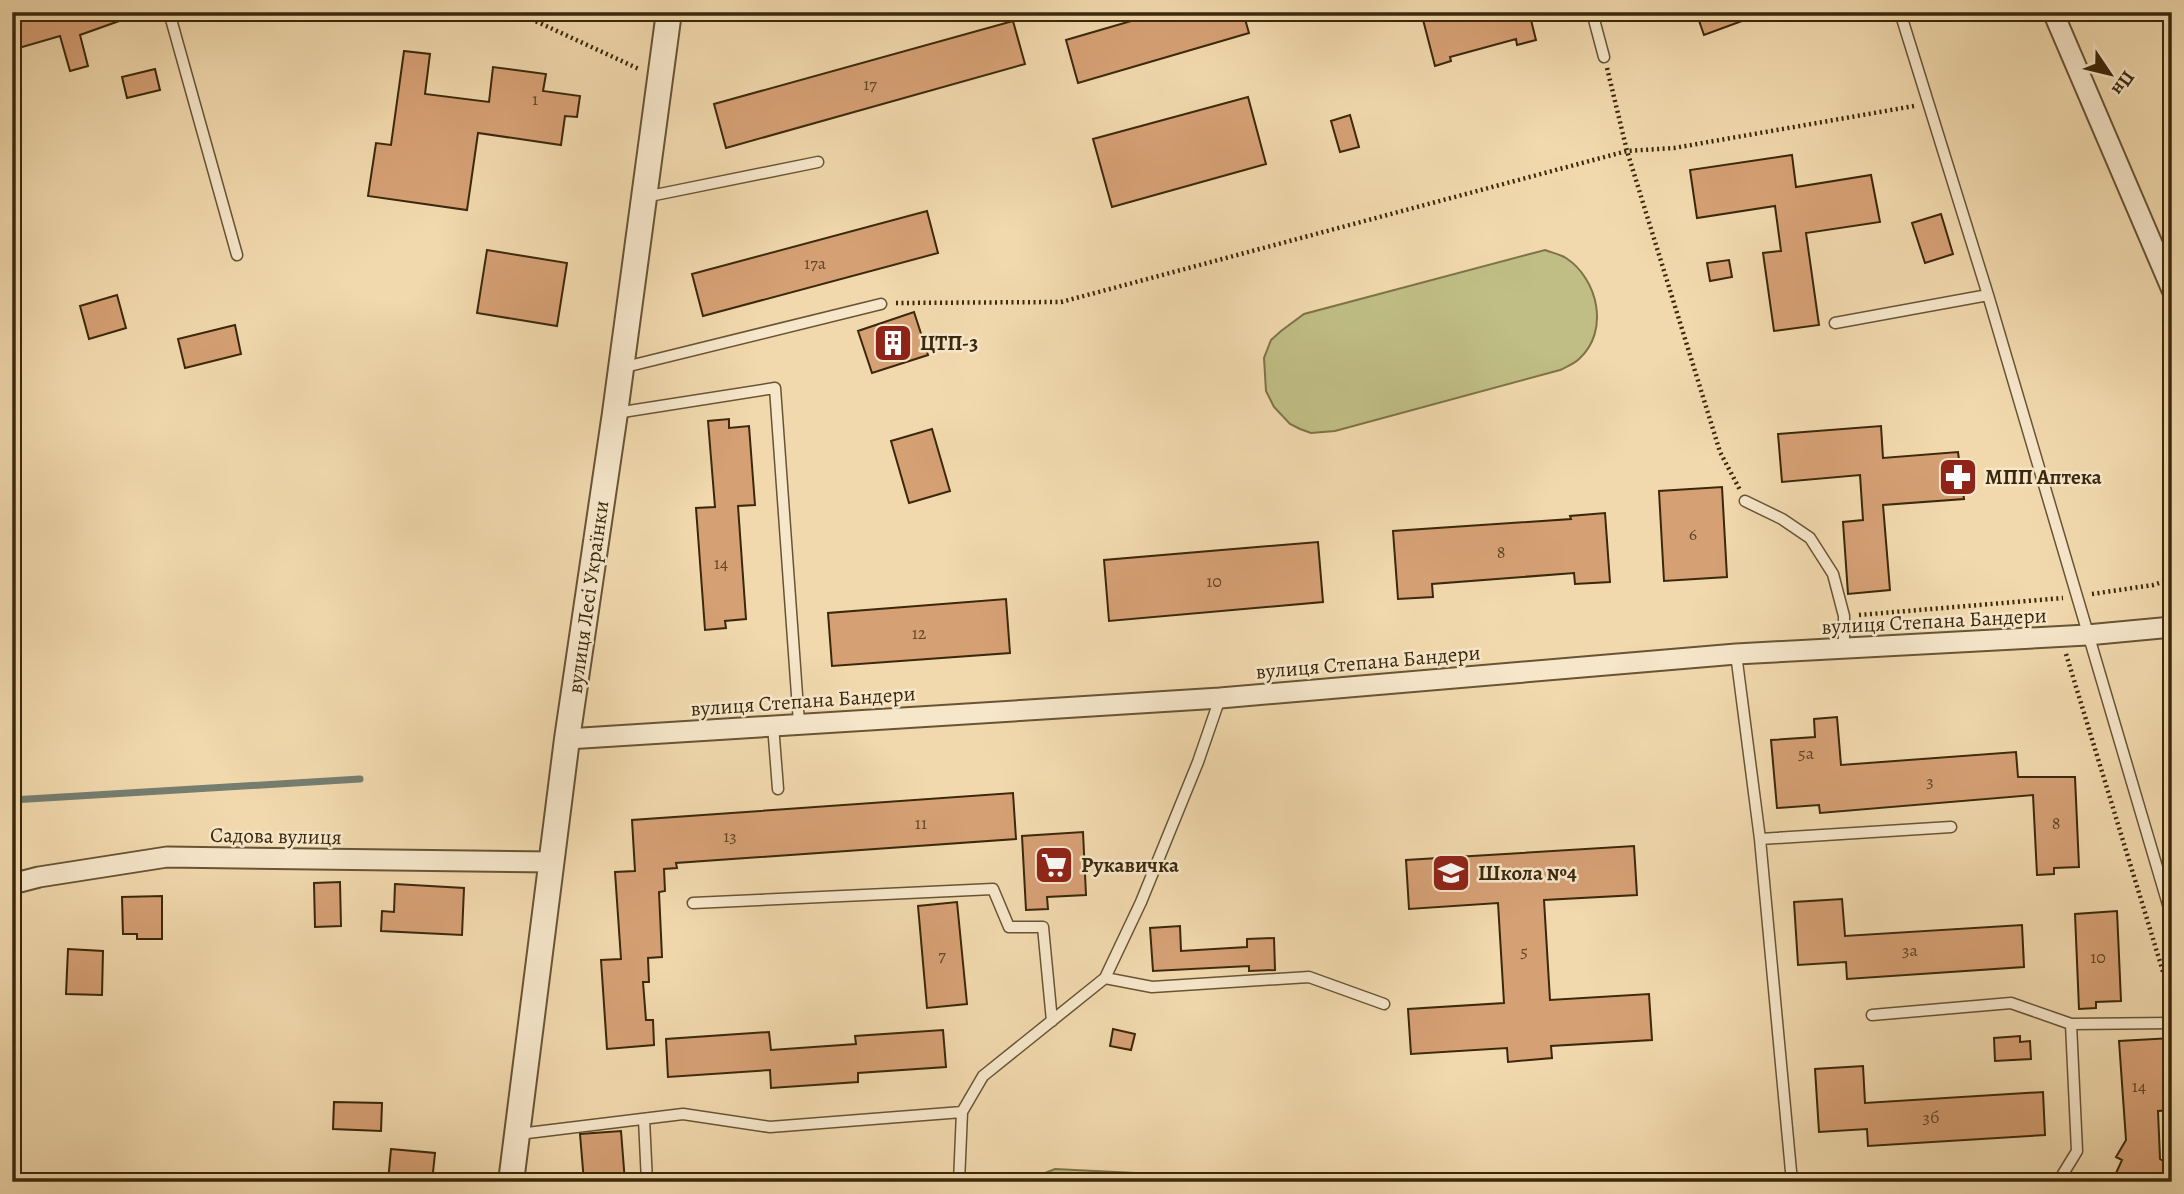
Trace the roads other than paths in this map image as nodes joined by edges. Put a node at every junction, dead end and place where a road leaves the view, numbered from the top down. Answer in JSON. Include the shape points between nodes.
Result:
{"nodes":[{"id":1,"x":169,"y":12,"type":"edge"},
{"id":2,"x":669,"y":12,"type":"edge"},
{"id":3,"x":1592,"y":12,"type":"edge"},
{"id":4,"x":1900,"y":12,"type":"edge"},
{"id":5,"x":2053,"y":12,"type":"edge"},
{"id":6,"x":1604,"y":57,"type":"road end"},
{"id":7,"x":818,"y":162,"type":"dead end"},
{"id":8,"x":644,"y":197,"type":"junction"},
{"id":9,"x":237,"y":255,"type":"dead end"},
{"id":10,"x":2172,"y":290,"type":"edge"},
{"id":11,"x":1987,"y":295,"type":"junction"},
{"id":12,"x":881,"y":304,"type":"road end"},
{"id":13,"x":1835,"y":323,"type":"dead end"},
{"id":14,"x":621,"y":368,"type":"junction"},
{"id":15,"x":615,"y":413,"type":"junction"},
{"id":16,"x":1745,"y":501,"type":"road end"},
{"id":17,"x":2172,"y":627,"type":"edge"},
{"id":18,"x":2087,"y":635,"type":"junction"},
{"id":19,"x":1844,"y":649,"type":"junction"},
{"id":20,"x":1736,"y":654,"type":"junction"},
{"id":21,"x":1220,"y":698,"type":"junction"},
{"id":22,"x":799,"y":723,"type":"junction"},
{"id":23,"x":773,"y":725,"type":"junction"},
{"id":24,"x":567,"y":739,"type":"junction"},
{"id":25,"x":778,"y":789,"type":"dead end"},
{"id":26,"x":1951,"y":827,"type":"dead end"},
{"id":27,"x":1760,"y":839,"type":"junction"},
{"id":28,"x":547,"y":862,"type":"junction"},
{"id":29,"x":12,"y":884,"type":"edge"},
{"id":30,"x":693,"y":903,"type":"dead end"},
{"id":31,"x":2172,"y":918,"type":"edge"},
{"id":32,"x":1105,"y":978,"type":"junction"},
{"id":33,"x":1384,"y":1004,"type":"dead end"},
{"id":34,"x":1872,"y":1015,"type":"dead end"},
{"id":35,"x":1052,"y":1021,"type":"junction"},
{"id":36,"x":2172,"y":1023,"type":"edge"},
{"id":37,"x":2071,"y":1024,"type":"junction"},
{"id":38,"x":962,"y":1112,"type":"junction"},
{"id":39,"x":644,"y":1119,"type":"junction"},
{"id":40,"x":518,"y":1134,"type":"junction"},
{"id":41,"x":511,"y":1182,"type":"edge"},
{"id":42,"x":647,"y":1182,"type":"edge"},
{"id":43,"x":959,"y":1182,"type":"edge"},
{"id":44,"x":1793,"y":1182,"type":"edge"},
{"id":45,"x":2058,"y":1182,"type":"edge"}],
"edges":[{"from":1,"to":9,"type":"lane"},
{"from":2,"to":8,"type":"street","name":"вулиця Лесі Українки"},
{"from":3,"to":6,"type":"lane"},
{"from":4,"to":11,"type":"lane"},
{"from":5,"to":10,"type":"street"},
{"from":7,"to":8,"type":"lane"},
{"from":8,"to":14,"type":"street","name":"вулиця Лесі Українки"},
{"from":11,"to":13,"type":"lane"},
{"from":11,"to":18,"type":"lane"},
{"from":12,"to":14,"type":"lane"},
{"from":14,"to":15,"type":"street","name":"вулиця Лесі Українки"},
{"from":15,"to":22,"type":"lane","via":[[775,388]]},
{"from":15,"to":24,"type":"street","name":"вулиця Лесі Українки"},
{"from":16,"to":19,"type":"lane","via":[[1810,538],[1833,575],[1844,616]]},
{"from":17,"to":18,"type":"street","name":"вулиця Степана Бандери"},
{"from":18,"to":19,"type":"street","name":"вулиця Степана Бандери"},
{"from":18,"to":31,"type":"lane"},
{"from":19,"to":20,"type":"street","name":"вулиця Степана Бандери"},
{"from":20,"to":21,"type":"street","name":"вулиця Степана Бандери"},
{"from":20,"to":27,"type":"lane"},
{"from":21,"to":22,"type":"street","name":"вулиця Степана Бандери"},
{"from":21,"to":32,"type":"lane","via":[[1141,902]]},
{"from":22,"to":23,"type":"street","name":"вулиця Степана Бандери"},
{"from":23,"to":24,"type":"street","name":"вулиця Степана Бандери"},
{"from":23,"to":25,"type":"lane"},
{"from":24,"to":28,"type":"street","name":"вулиця Лесі Українки"},
{"from":26,"to":27,"type":"lane"},
{"from":27,"to":44,"type":"lane"},
{"from":28,"to":29,"type":"street","name":"Садова вулиця","via":[[167,857]]},
{"from":28,"to":40,"type":"street","name":"вулиця Лесі Українки"},
{"from":30,"to":35,"type":"lane","via":[[993,889],[1009,927],[1043,926]]},
{"from":32,"to":33,"type":"lane","via":[[1152,987],[1310,977]]},
{"from":32,"to":35,"type":"lane"},
{"from":34,"to":37,"type":"lane","via":[[2011,1003]]},
{"from":35,"to":38,"type":"lane","via":[[983,1076]]},
{"from":36,"to":37,"type":"lane"},
{"from":37,"to":45,"type":"lane","via":[[2077,1151]]},
{"from":38,"to":39,"type":"lane","via":[[770,1126],[683,1114]]},
{"from":38,"to":43,"type":"lane"},
{"from":39,"to":40,"type":"lane"},
{"from":39,"to":42,"type":"lane"},
{"from":40,"to":41,"type":"street","name":"вулиця Лесі Українки"}]}
